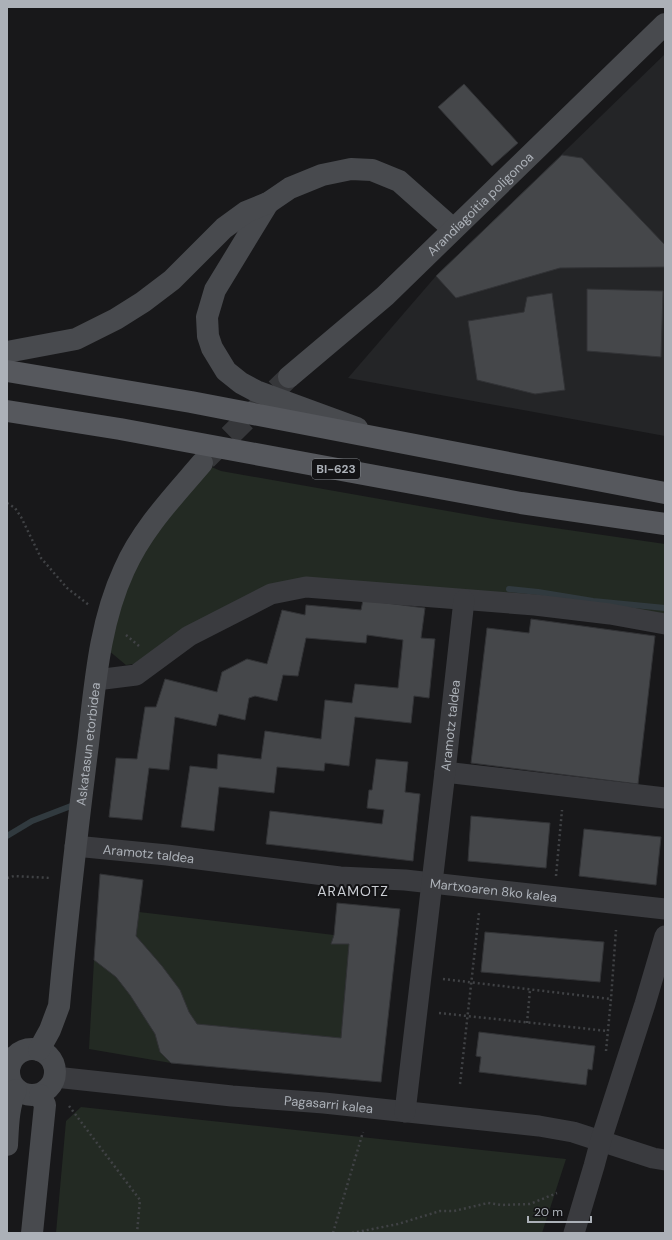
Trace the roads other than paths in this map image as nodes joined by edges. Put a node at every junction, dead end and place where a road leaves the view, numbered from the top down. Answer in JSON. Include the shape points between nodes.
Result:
{"nodes":[{"id":1,"x":665,"y":24,"type":"edge"},
{"id":2,"x":268,"y":204,"type":"junction"},
{"id":3,"x":453,"y":229,"type":"junction"},
{"id":4,"x":7,"y":352,"type":"edge"},
{"id":5,"x":7,"y":371,"type":"edge"},
{"id":6,"x":289,"y":377,"type":"tunnel mouth"},
{"id":7,"x":7,"y":411,"type":"edge"},
{"id":8,"x":398,"y":442,"type":"junction"},
{"id":9,"x":202,"y":463,"type":"tunnel mouth"},
{"id":10,"x":665,"y":493,"type":"edge"},
{"id":11,"x":665,"y":524,"type":"edge"},
{"id":12,"x":464,"y":600,"type":"junction"},
{"id":13,"x":665,"y":624,"type":"edge"},
{"id":14,"x":96,"y":680,"type":"junction"},
{"id":15,"x":445,"y":772,"type":"junction"},
{"id":16,"x":665,"y":798,"type":"edge"},
{"id":17,"x":74,"y":856,"type":"junction"},
{"id":18,"x":432,"y":884,"type":"junction"},
{"id":19,"x":665,"y":909,"type":"edge"},
{"id":20,"x":665,"y":936,"type":"edge"},
{"id":21,"x":39,"y":1050,"type":"junction"},
{"id":22,"x":10,"y":1073,"type":"edge"},
{"id":23,"x":55,"y":1077,"type":"junction"},
{"id":24,"x":40,"y":1095,"type":"junction"},
{"id":25,"x":405,"y":1112,"type":"junction"},
{"id":26,"x":601,"y":1140,"type":"junction"},
{"id":27,"x":7,"y":1145,"type":"edge"},
{"id":28,"x":665,"y":1160,"type":"edge"},
{"id":29,"x":32,"y":1233,"type":"edge"},
{"id":30,"x":574,"y":1233,"type":"edge"}],
"edges":[{"from":1,"to":3,"type":"street","name":"Arandiagoitia poligonoa"},
{"from":2,"to":3,"type":"street","via":[[290,188],[322,175],[351,169],[372,170],[399,181]]},
{"from":2,"to":4,"type":"street","via":[[246,212],[229,224],[172,280],[116,319],[76,339]]},
{"from":2,"to":8,"type":"street","via":[[215,290],[206,317],[212,348],[226,371],[256,391]]},
{"from":3,"to":6,"type":"street","name":"Arandiagoitia poligonoa","via":[[385,296]]},
{"from":5,"to":8,"type":"main road","via":[[184,401]]},
{"from":7,"to":11,"type":"main road","number":"BI-623","via":[[521,502]]},
{"from":8,"to":10,"type":"main road"},
{"from":9,"to":14,"type":"street","name":"Askatasun etorbidea","via":[[145,531],[124,570],[108,614]]},
{"from":12,"to":13,"type":"street","via":[[610,614]]},
{"from":12,"to":14,"type":"street","via":[[306,587],[278,592],[189,636],[136,675]]},
{"from":12,"to":15,"type":"street","name":"Aramotz taldea"},
{"from":14,"to":17,"type":"street","name":"Askatasun etorbidea"},
{"from":15,"to":16,"type":"street"},
{"from":15,"to":18,"type":"street","name":"Aramotz taldea"},
{"from":17,"to":18,"type":"street","name":"Aramotz taldea","via":[[167,855],[340,877]]},
{"from":17,"to":21,"type":"street","name":"Askatasun etorbidea","via":[[59,1006]]},
{"from":18,"to":19,"type":"street","name":"Martxoaren 8ko kalea"},
{"from":18,"to":25,"type":"street","name":"Martxoaren 8ko kalea"},
{"from":20,"to":26,"type":"street"},
{"from":21,"to":22,"type":"street","via":[[22,1051]]},
{"from":21,"to":23,"type":"street","via":[[50,1058]]},
{"from":22,"to":24,"type":"street","via":[[27,1096]]},
{"from":22,"to":27,"type":"street","via":[[14,1095]]},
{"from":23,"to":24,"type":"street","via":[[50,1088]]},
{"from":23,"to":25,"type":"street","name":"Pagasarri kalea"},
{"from":24,"to":29,"type":"street","via":[[45,1105]]},
{"from":25,"to":26,"type":"street","name":"Pagasarri kalea","via":[[539,1126]]},
{"from":26,"to":28,"type":"street","name":"Pagasarri kalea"},
{"from":26,"to":30,"type":"street"}]}
